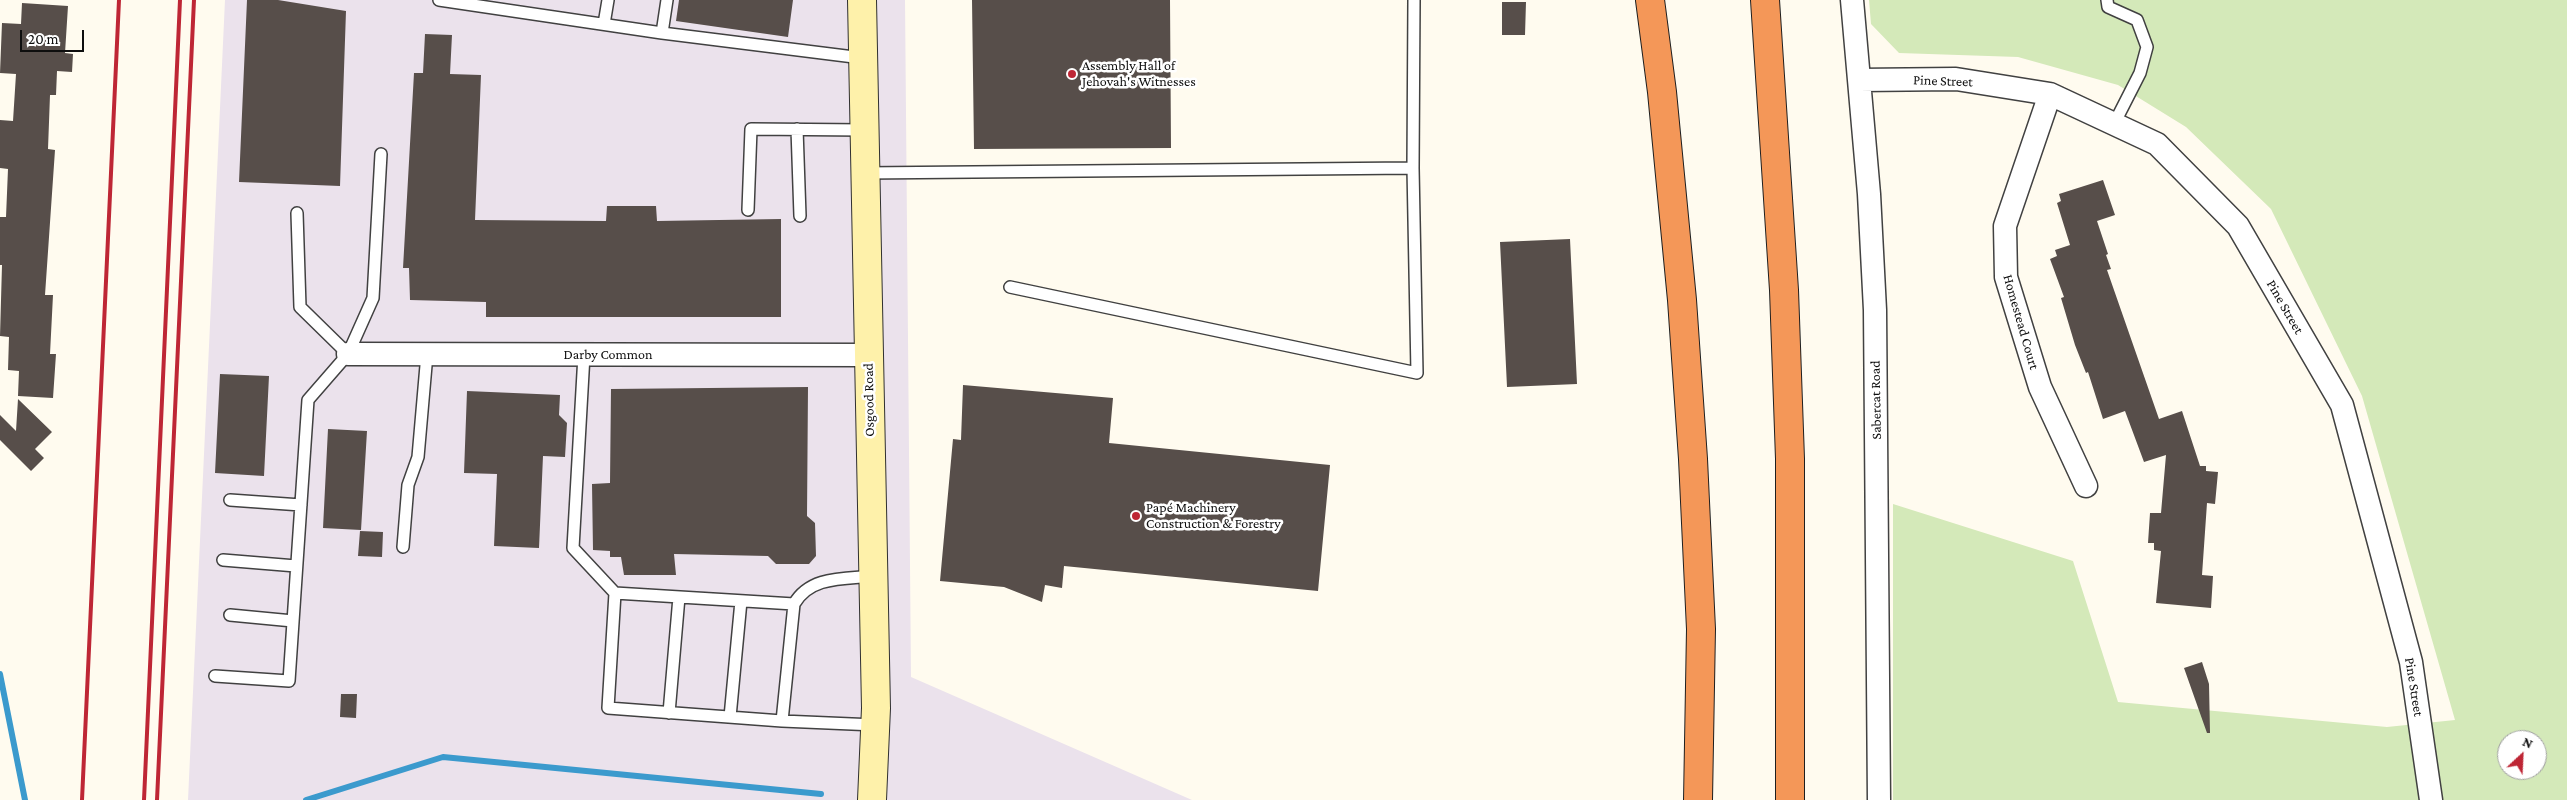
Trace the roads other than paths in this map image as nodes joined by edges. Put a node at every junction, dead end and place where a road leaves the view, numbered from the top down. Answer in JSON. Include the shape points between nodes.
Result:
{"nodes":[{"id":1,"x":439,"y":0,"type":"edge"},
{"id":2,"x":608,"y":0,"type":"edge"},
{"id":3,"x":667,"y":0,"type":"edge"},
{"id":4,"x":862,"y":0,"type":"edge"},
{"id":5,"x":1414,"y":0,"type":"edge"},
{"id":6,"x":1650,"y":0,"type":"edge"},
{"id":7,"x":1765,"y":0,"type":"edge"},
{"id":8,"x":1852,"y":0,"type":"edge"},
{"id":9,"x":2107,"y":0,"type":"edge"},
{"id":10,"x":461,"y":2,"type":"edge"},
{"id":11,"x":604,"y":24,"type":"junction"},
{"id":12,"x":662,"y":33,"type":"junction"},
{"id":13,"x":862,"y":58,"type":"junction"},
{"id":14,"x":1859,"y":80,"type":"junction"},
{"id":15,"x":2050,"y":94,"type":"junction"},
{"id":16,"x":2114,"y":124,"type":"junction"},
{"id":17,"x":797,"y":129,"type":"junction"},
{"id":18,"x":864,"y":130,"type":"junction"},
{"id":19,"x":381,"y":154,"type":"dead end"},
{"id":20,"x":1413,"y":168,"type":"junction"},
{"id":21,"x":864,"y":172,"type":"junction"},
{"id":22,"x":748,"y":210,"type":"dead end"},
{"id":23,"x":297,"y":213,"type":"dead end"},
{"id":24,"x":800,"y":216,"type":"dead end"},
{"id":25,"x":1010,"y":287,"type":"dead end"},
{"id":26,"x":348,"y":354,"type":"junction"},
{"id":27,"x":427,"y":354,"type":"junction"},
{"id":28,"x":584,"y":354,"type":"junction"},
{"id":29,"x":868,"y":355,"type":"junction"},
{"id":30,"x":2086,"y":486,"type":"dead end"},
{"id":31,"x":230,"y":500,"type":"dead end"},
{"id":32,"x":301,"y":504,"type":"junction"},
{"id":33,"x":403,"y":547,"type":"dead end"},
{"id":34,"x":223,"y":560,"type":"dead end"},
{"id":35,"x":296,"y":566,"type":"junction"},
{"id":36,"x":873,"y":576,"type":"junction"},
{"id":37,"x":615,"y":593,"type":"junction"},
{"id":38,"x":678,"y":597,"type":"junction"},
{"id":39,"x":741,"y":601,"type":"junction"},
{"id":40,"x":794,"y":604,"type":"junction"},
{"id":41,"x":230,"y":615,"type":"dead end"},
{"id":42,"x":293,"y":621,"type":"junction"},
{"id":43,"x":215,"y":676,"type":"dead end"},
{"id":44,"x":669,"y":713,"type":"junction"},
{"id":45,"x":730,"y":717,"type":"junction"},
{"id":46,"x":782,"y":721,"type":"junction"},
{"id":47,"x":875,"y":725,"type":"junction"},
{"id":48,"x":872,"y":800,"type":"edge"},
{"id":49,"x":1698,"y":800,"type":"edge"},
{"id":50,"x":1790,"y":800,"type":"edge"},
{"id":51,"x":1879,"y":800,"type":"edge"},
{"id":52,"x":2430,"y":800,"type":"edge"}],
"edges":[{"from":1,"to":10,"type":"lane"},
{"from":2,"to":11,"type":"lane"},
{"from":3,"to":12,"type":"lane"},
{"from":4,"to":13,"type":"main road","name":"Osgood Road"},
{"from":5,"to":20,"type":"lane"},
{"from":6,"to":49,"type":"highway","via":[[1682,300],[1693,459],[1701,629]]},
{"from":7,"to":50,"type":"highway","via":[[1783,280],[1790,459]]},
{"from":8,"to":14,"type":"street","name":"Sabercat Road"},
{"from":9,"to":16,"type":"lane","via":[[2108,7],[2137,20],[2147,47],[2140,73]]},
{"from":10,"to":11,"type":"lane"},
{"from":11,"to":12,"type":"lane"},
{"from":12,"to":13,"type":"lane"},
{"from":13,"to":18,"type":"main road","name":"Osgood Road"},
{"from":14,"to":15,"type":"street","name":"Pine Street","via":[[1956,79]]},
{"from":14,"to":51,"type":"street","name":"Sabercat Road","via":[[1875,310]]},
{"from":15,"to":16,"type":"street","name":"Pine Street"},
{"from":15,"to":30,"type":"street","name":"Homestead Court","via":[[2005,226],[2006,277],[2040,386]]},
{"from":16,"to":52,"type":"street","name":"Pine Street","via":[[2157,144],[2238,226],[2342,405],[2411,662]]},
{"from":17,"to":18,"type":"lane"},
{"from":17,"to":22,"type":"lane","via":[[751,129]]},
{"from":17,"to":24,"type":"lane"},
{"from":18,"to":21,"type":"main road","name":"Osgood Road"},
{"from":19,"to":26,"type":"lane","via":[[373,298]]},
{"from":20,"to":21,"type":"lane"},
{"from":20,"to":25,"type":"lane","via":[[1417,373]]},
{"from":21,"to":29,"type":"main road","name":"Osgood Road"},
{"from":23,"to":26,"type":"lane","via":[[300,307]]},
{"from":26,"to":27,"type":"street","name":"Darby Common"},
{"from":26,"to":32,"type":"lane","via":[[308,400]]},
{"from":27,"to":28,"type":"street","name":"Darby Common"},
{"from":27,"to":33,"type":"lane","via":[[418,457],[408,485]]},
{"from":28,"to":29,"type":"street","name":"Darby Common"},
{"from":28,"to":37,"type":"lane","via":[[574,548]]},
{"from":29,"to":36,"type":"main road","name":"Osgood Road"},
{"from":31,"to":32,"type":"lane"},
{"from":32,"to":35,"type":"lane"},
{"from":34,"to":35,"type":"lane"},
{"from":35,"to":42,"type":"lane"},
{"from":36,"to":40,"type":"lane","via":[[820,581],[801,592]]},
{"from":36,"to":47,"type":"main road","name":"Osgood Road"},
{"from":37,"to":38,"type":"lane"},
{"from":37,"to":44,"type":"lane","via":[[608,708]]},
{"from":38,"to":39,"type":"lane"},
{"from":38,"to":44,"type":"lane"},
{"from":39,"to":40,"type":"lane"},
{"from":39,"to":45,"type":"lane"},
{"from":40,"to":46,"type":"lane"},
{"from":41,"to":42,"type":"lane"},
{"from":42,"to":43,"type":"lane","via":[[289,681]]},
{"from":44,"to":45,"type":"lane"},
{"from":45,"to":46,"type":"lane"},
{"from":46,"to":47,"type":"lane"},
{"from":47,"to":48,"type":"main road","name":"Osgood Road"}]}
